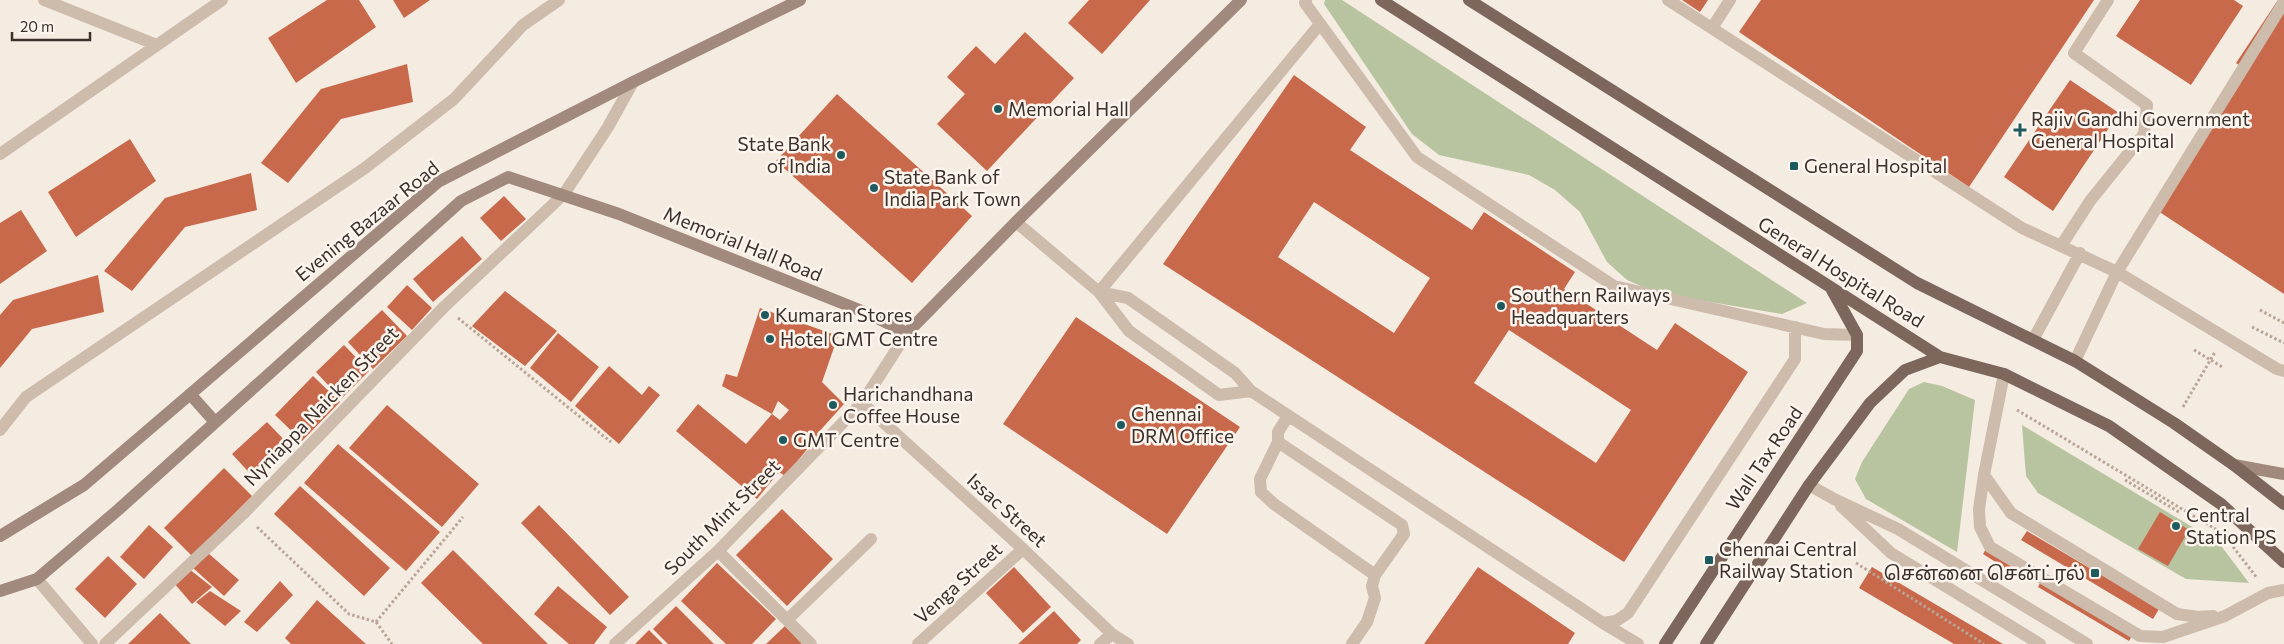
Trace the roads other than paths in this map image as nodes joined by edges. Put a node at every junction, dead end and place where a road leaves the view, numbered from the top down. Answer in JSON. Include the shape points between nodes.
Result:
{"nodes":[{"id":1,"x":44,"y":0,"type":"edge"},
{"id":2,"x":222,"y":0,"type":"edge"},
{"id":3,"x":559,"y":0,"type":"edge"},
{"id":4,"x":800,"y":0,"type":"edge"},
{"id":5,"x":1241,"y":0,"type":"edge"},
{"id":6,"x":1306,"y":0,"type":"edge"},
{"id":7,"x":1381,"y":0,"type":"edge"},
{"id":8,"x":1469,"y":0,"type":"edge"},
{"id":9,"x":1668,"y":0,"type":"edge"},
{"id":10,"x":1730,"y":0,"type":"edge"},
{"id":11,"x":2108,"y":0,"type":"edge"},
{"id":12,"x":2284,"y":2,"type":"edge"},
{"id":13,"x":1320,"y":24,"type":"junction"},
{"id":14,"x":1712,"y":28,"type":"junction"},
{"id":15,"x":157,"y":45,"type":"junction"},
{"id":16,"x":633,"y":82,"type":"junction"},
{"id":17,"x":0,"y":154,"type":"edge"},
{"id":18,"x":564,"y":194,"type":"junction"},
{"id":19,"x":1016,"y":222,"type":"junction"},
{"id":20,"x":2061,"y":246,"type":"junction"},
{"id":21,"x":2080,"y":253,"type":"junction"},
{"id":22,"x":2117,"y":272,"type":"junction"},
{"id":23,"x":1832,"y":289,"type":"junction"},
{"id":24,"x":1099,"y":292,"type":"junction"},
{"id":25,"x":1795,"y":327,"type":"junction"},
{"id":26,"x":907,"y":333,"type":"junction"},
{"id":27,"x":1857,"y":334,"type":"junction"},
{"id":28,"x":2033,"y":340,"type":"junction"},
{"id":29,"x":1940,"y":357,"type":"junction"},
{"id":30,"x":2075,"y":360,"type":"junction"},
{"id":31,"x":2284,"y":371,"type":"edge"},
{"id":32,"x":2004,"y":374,"type":"junction"},
{"id":33,"x":1251,"y":392,"type":"junction"},
{"id":34,"x":190,"y":394,"type":"junction"},
{"id":35,"x":862,"y":403,"type":"junction"},
{"id":36,"x":1288,"y":416,"type":"junction"},
{"id":37,"x":215,"y":422,"type":"junction"},
{"id":38,"x":0,"y":430,"type":"edge"},
{"id":39,"x":1278,"y":442,"type":"junction"},
{"id":40,"x":2234,"y":465,"type":"junction"},
{"id":41,"x":1984,"y":474,"type":"junction"},
{"id":42,"x":2284,"y":474,"type":"edge"},
{"id":43,"x":1809,"y":485,"type":"junction"},
{"id":44,"x":1834,"y":499,"type":"junction"},
{"id":45,"x":2284,"y":504,"type":"edge"},
{"id":46,"x":0,"y":536,"type":"edge"},
{"id":47,"x":872,"y":539,"type":"dead end"},
{"id":48,"x":1023,"y":549,"type":"junction"},
{"id":49,"x":718,"y":551,"type":"junction"},
{"id":50,"x":2284,"y":562,"type":"edge"},
{"id":51,"x":1375,"y":574,"type":"junction"},
{"id":52,"x":37,"y":579,"type":"junction"},
{"id":53,"x":2284,"y":590,"type":"edge"},
{"id":54,"x":0,"y":591,"type":"edge"},
{"id":55,"x":2225,"y":616,"type":"junction"},
{"id":56,"x":788,"y":619,"type":"junction"},
{"id":57,"x":1603,"y":623,"type":"junction"},
{"id":58,"x":1112,"y":634,"type":"junction"},
{"id":59,"x":92,"y":644,"type":"edge"},
{"id":60,"x":105,"y":644,"type":"edge"},
{"id":61,"x":616,"y":644,"type":"edge"},
{"id":62,"x":811,"y":644,"type":"edge"},
{"id":63,"x":918,"y":644,"type":"edge"},
{"id":64,"x":1100,"y":644,"type":"edge"},
{"id":65,"x":1128,"y":644,"type":"edge"},
{"id":66,"x":1352,"y":644,"type":"edge"},
{"id":67,"x":1638,"y":644,"type":"edge"},
{"id":68,"x":1665,"y":644,"type":"edge"},
{"id":69,"x":1706,"y":644,"type":"edge"},
{"id":70,"x":2040,"y":644,"type":"edge"},
{"id":71,"x":2087,"y":644,"type":"edge"}],
"edges":[{"from":1,"to":15,"type":"street"},
{"from":2,"to":15,"type":"street"},
{"from":3,"to":38,"type":"street","via":[[523,25],[454,99],[365,168],[26,397]]},
{"from":4,"to":16,"type":"main road","name":"Evening Bazaar Road"},
{"from":5,"to":19,"type":"main road","name":"South Mint Street"},
{"from":6,"to":13,"type":"street"},
{"from":7,"to":23,"type":"main road","name":"General Hospital Road"},
{"from":8,"to":28,"type":"main road","name":"General Hospital Road","via":[[1917,283]]},
{"from":9,"to":14,"type":"street"},
{"from":10,"to":14,"type":"street"},
{"from":11,"to":20,"type":"street","via":[[2074,53],[2147,105],[2144,134],[2090,201]]},
{"from":12,"to":22,"type":"street"},
{"from":13,"to":24,"type":"street"},
{"from":13,"to":25,"type":"street","via":[[1417,158],[1614,286]]},
{"from":14,"to":20,"type":"street","via":[[2022,228]]},
{"from":15,"to":17,"type":"street"},
{"from":16,"to":18,"type":"street"},
{"from":16,"to":34,"type":"main road","name":"Evening Bazaar Road","via":[[438,182]]},
{"from":18,"to":26,"type":"main road","name":"Memorial Hall Road","via":[[867,313]]},
{"from":18,"to":37,"type":"main road","name":"Memorial Hall Road","via":[[508,177],[461,201]]},
{"from":18,"to":60,"type":"street","name":"Nyniappa Naicken Street","via":[[444,307],[243,514]]},
{"from":19,"to":24,"type":"street"},
{"from":19,"to":26,"type":"main road","name":"South Mint Street"},
{"from":20,"to":21,"type":"street"},
{"from":21,"to":22,"type":"street"},
{"from":21,"to":28,"type":"street"},
{"from":22,"to":30,"type":"street"},
{"from":22,"to":31,"type":"street"},
{"from":23,"to":27,"type":"main road"},
{"from":23,"to":29,"type":"main road","name":"General Hospital Road"},
{"from":24,"to":33,"type":"street","via":[[1128,298],[1235,372]]},
{"from":24,"to":33,"type":"street","via":[[1129,331],[1219,395]]},
{"from":25,"to":27,"type":"street","via":[[1824,334]]},
{"from":25,"to":57,"type":"street","via":[[1795,359],[1628,612],[1616,621]]},
{"from":26,"to":35,"type":"street","name":"South Mint Street"},
{"from":27,"to":68,"type":"main road","name":"Wall Tax Road","via":[[1857,351]]},
{"from":28,"to":30,"type":"main road","name":"General Hospital Road"},
{"from":29,"to":32,"type":"main road","name":"General Hospital Road"},
{"from":29,"to":43,"type":"main road","via":[[1905,370],[1870,402]]},
{"from":30,"to":40,"type":"main road","name":"General Hospital Road"},
{"from":32,"to":41,"type":"street"},
{"from":32,"to":50,"type":"main road","name":"General Hospital Road","via":[[2109,426],[2221,504]]},
{"from":33,"to":36,"type":"street"},
{"from":34,"to":37,"type":"main road"},
{"from":34,"to":46,"type":"main road","name":"Evening Bazaar Road","via":[[84,485]]},
{"from":35,"to":48,"type":"street","name":"Issac Street"},
{"from":35,"to":49,"type":"street","name":"South Mint Street"},
{"from":36,"to":39,"type":"street","via":[[1278,432]]},
{"from":36,"to":57,"type":"street"},
{"from":37,"to":52,"type":"main road"},
{"from":39,"to":51,"type":"street","via":[[1260,479],[1262,492],[1274,504]]},
{"from":39,"to":51,"type":"street","via":[[1402,525],[1404,534]]},
{"from":40,"to":42,"type":"main road"},
{"from":40,"to":45,"type":"main road","name":"General Hospital Road"},
{"from":41,"to":55,"type":"street","via":[[2011,513],[2176,614]]},
{"from":41,"to":55,"type":"street","via":[[1980,527],[1990,546],[2140,636],[2163,638]]},
{"from":43,"to":44,"type":"street"},
{"from":43,"to":69,"type":"main road"},
{"from":44,"to":70,"type":"street","via":[[1891,553]]},
{"from":44,"to":71,"type":"street","via":[[1898,529]]},
{"from":47,"to":56,"type":"street"},
{"from":48,"to":58,"type":"street","name":"Issac Street"},
{"from":48,"to":63,"type":"street","name":"Venga Street"},
{"from":49,"to":56,"type":"street"},
{"from":49,"to":61,"type":"street","name":"South Mint Street"},
{"from":51,"to":66,"type":"street","via":[[1372,586],[1375,598],[1367,622]]},
{"from":52,"to":54,"type":"main road"},
{"from":52,"to":59,"type":"street"},
{"from":53,"to":55,"type":"street","via":[[2268,593]]},
{"from":56,"to":62,"type":"street"},
{"from":57,"to":67,"type":"street"},
{"from":58,"to":64,"type":"street"},
{"from":58,"to":65,"type":"street","name":"Issac Street"}]}
